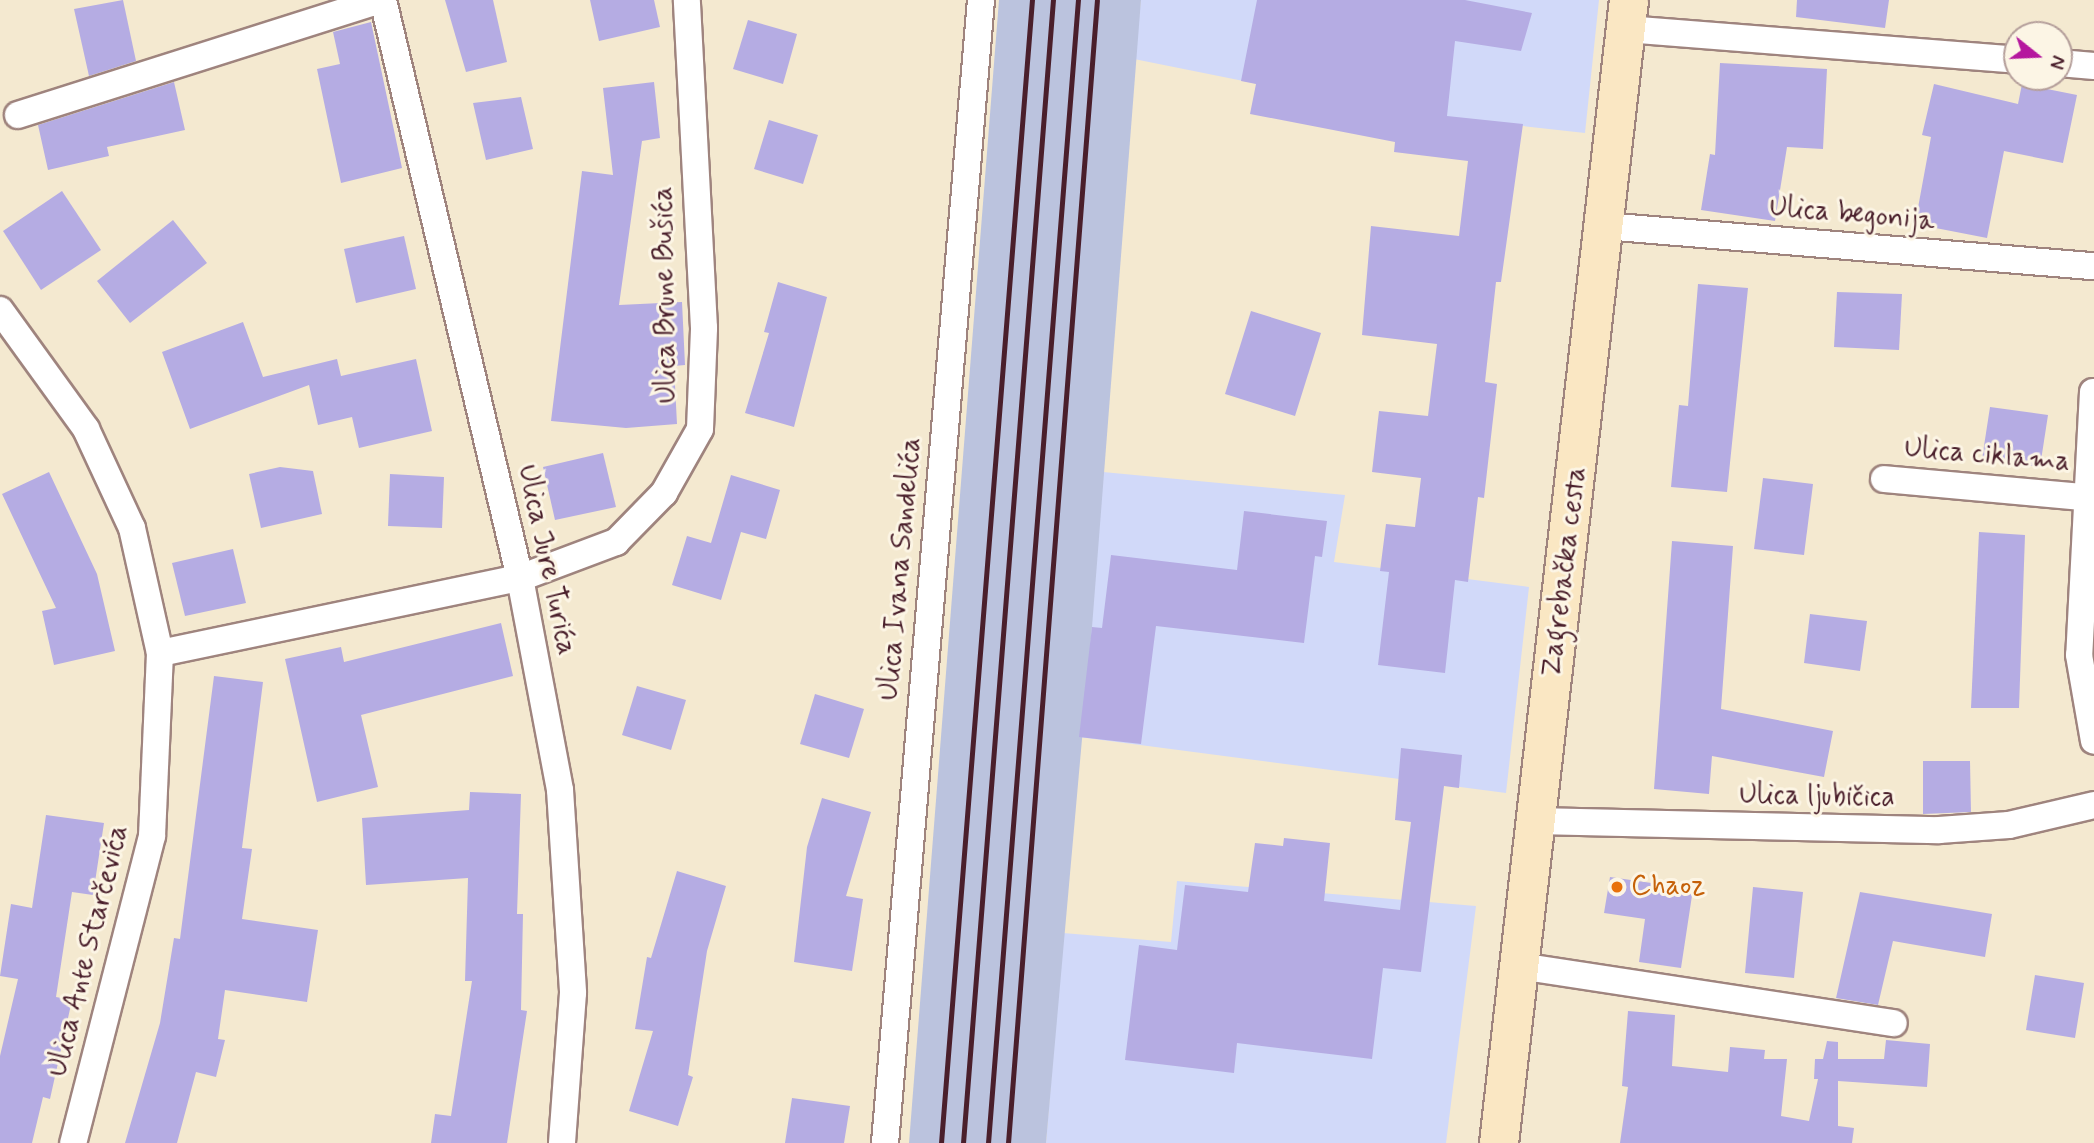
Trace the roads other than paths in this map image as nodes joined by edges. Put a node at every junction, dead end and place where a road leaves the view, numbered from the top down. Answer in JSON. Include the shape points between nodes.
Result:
{"nodes":[{"id":1,"x":382,"y":0,"type":"edge"},
{"id":2,"x":687,"y":0,"type":"edge"},
{"id":3,"x":981,"y":0,"type":"edge"},
{"id":4,"x":1628,"y":15,"type":"edge"},
{"id":5,"x":2003,"y":58,"type":"edge"},
{"id":6,"x":2073,"y":64,"type":"edge"},
{"id":7,"x":2094,"y":66,"type":"edge"},
{"id":8,"x":18,"y":115,"type":"dead end"},
{"id":9,"x":1604,"y":226,"type":"junction"},
{"id":10,"x":2094,"y":266,"type":"edge"},
{"id":11,"x":0,"y":310,"type":"edge"},
{"id":12,"x":2093,"y":392,"type":"edge"},
{"id":13,"x":1884,"y":479,"type":"dead end"},
{"id":14,"x":2089,"y":497,"type":"edge"},
{"id":15,"x":520,"y":578,"type":"junction"},
{"id":16,"x":160,"y":653,"type":"junction"},
{"id":17,"x":2094,"y":741,"type":"edge"},
{"id":18,"x":2094,"y":805,"type":"edge"},
{"id":19,"x":1536,"y":821,"type":"junction"},
{"id":20,"x":1520,"y":965,"type":"junction"},
{"id":21,"x":1894,"y":1023,"type":"dead end"},
{"id":22,"x":73,"y":1143,"type":"edge"},
{"id":23,"x":562,"y":1143,"type":"edge"},
{"id":24,"x":885,"y":1143,"type":"edge"},
{"id":25,"x":1499,"y":1143,"type":"edge"}],
"edges":[{"from":1,"to":8,"type":"street","name":"Ulica Jure Turića"},
{"from":1,"to":15,"type":"street","name":"Ulica Jure Turića"},
{"from":2,"to":15,"type":"street","name":"Ulica Brune Bušića","via":[[704,328],[700,429],[664,493],[616,542]]},
{"from":3,"to":24,"type":"street","name":"Ulica Ivana Sandelića"},
{"from":4,"to":5,"type":"street"},
{"from":4,"to":9,"type":"main road","name":"Zagrebačka cesta"},
{"from":6,"to":7,"type":"street"},
{"from":9,"to":10,"type":"street","name":"Ulica begonija"},
{"from":9,"to":19,"type":"main road","name":"Zagrebačka cesta"},
{"from":11,"to":16,"type":"street","name":"Ulica Ante Starčevića","via":[[86,429],[98,454],[132,528]]},
{"from":12,"to":14,"type":"street","name":"Ulica ciklama"},
{"from":13,"to":14,"type":"street","name":"Ulica ciklama"},
{"from":14,"to":17,"type":"street","name":"Ulica ciklama","via":[[2079,655]]},
{"from":15,"to":16,"type":"street","name":"Ulica Brune Bušića"},
{"from":15,"to":23,"type":"street","name":"Ulica Jure Turića","via":[[560,790],[573,993]]},
{"from":16,"to":22,"type":"street","name":"Ulica Ante Starčevića","via":[[152,836]]},
{"from":18,"to":19,"type":"street","name":"Ulica ljubičica","via":[[2009,825],[1939,830]]},
{"from":19,"to":20,"type":"main road","name":"Zagrebačka cesta"},
{"from":20,"to":21,"type":"street"},
{"from":20,"to":25,"type":"main road","name":"Zagrebačka cesta"}]}
